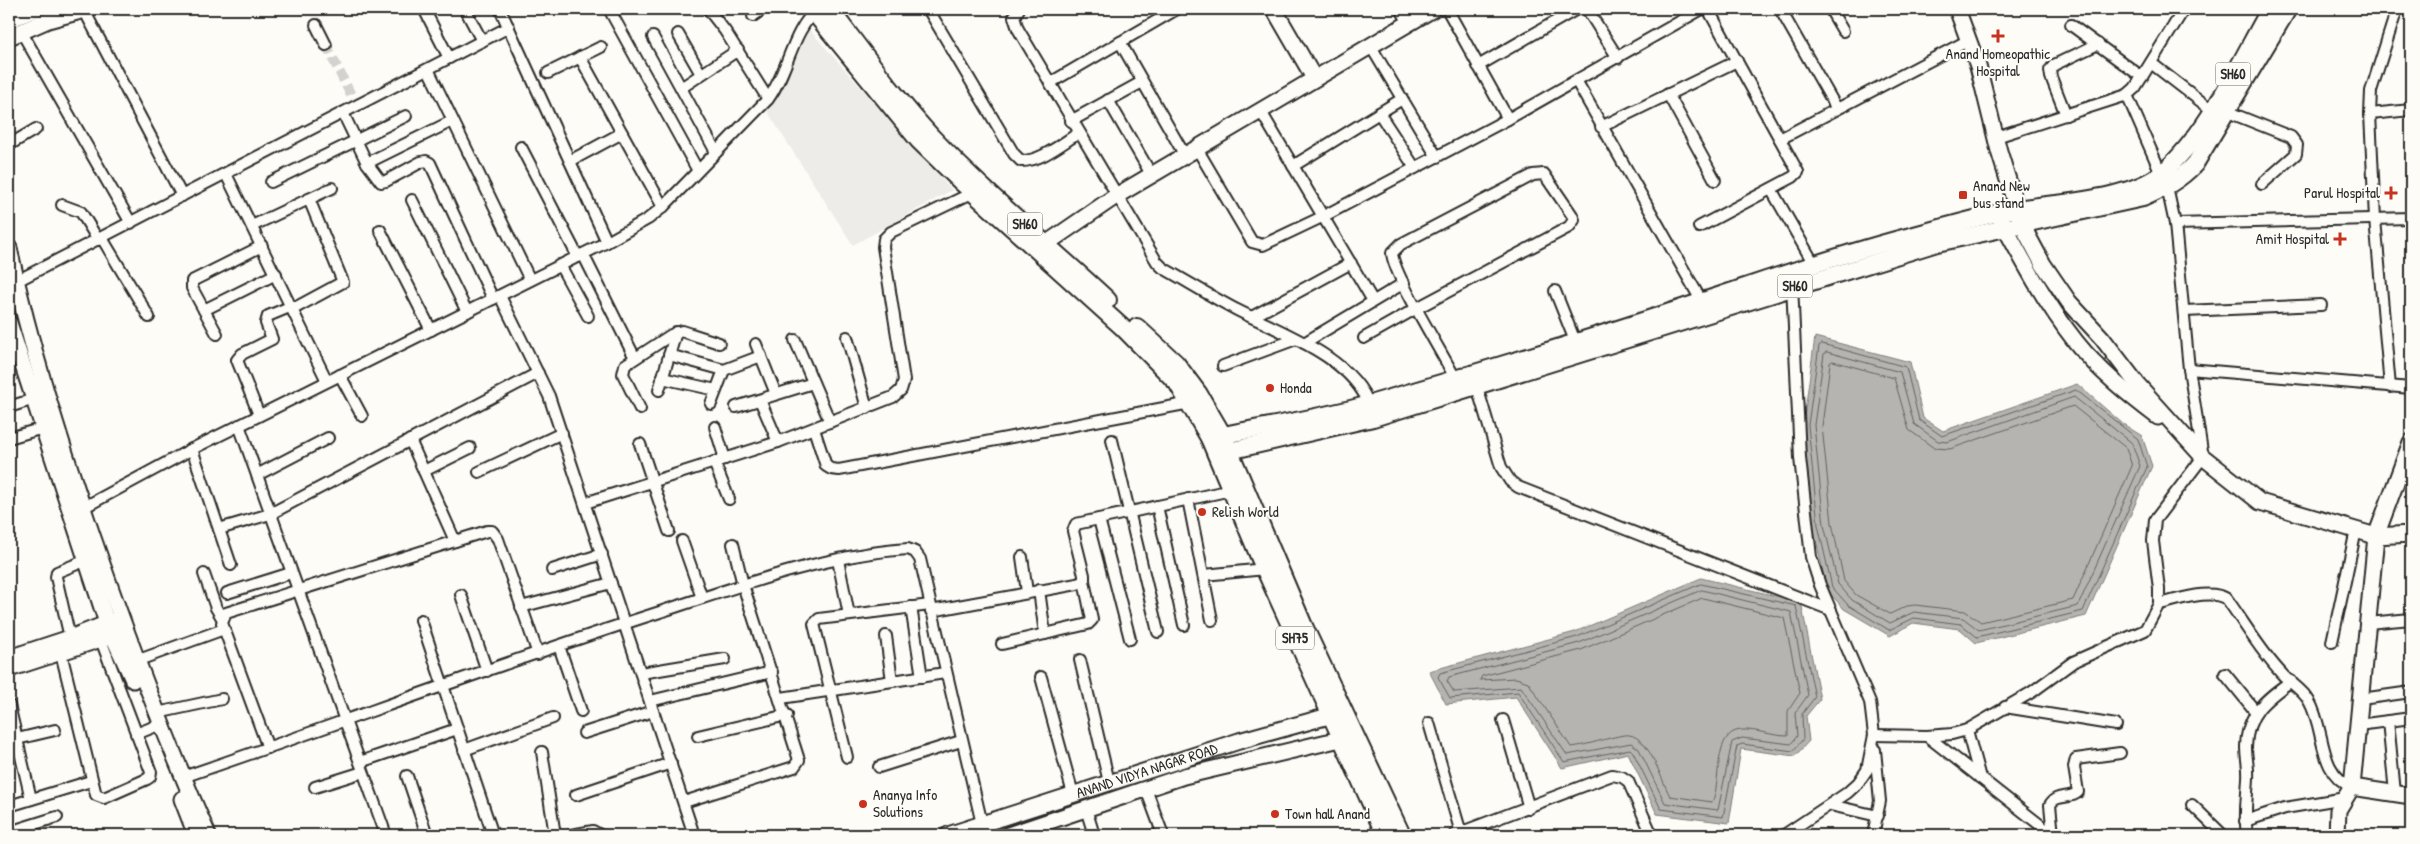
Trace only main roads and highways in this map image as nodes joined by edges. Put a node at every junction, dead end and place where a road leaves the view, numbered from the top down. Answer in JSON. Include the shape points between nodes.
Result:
{"nodes":[{"id":1,"x":830,"y":9,"type":"edge"},
{"id":2,"x":2270,"y":9,"type":"edge"},
{"id":3,"x":2288,"y":9,"type":"edge"},
{"id":4,"x":814,"y":10,"type":"edge"},
{"id":5,"x":2220,"y":111,"type":"junction"},
{"id":6,"x":978,"y":190,"type":"junction"},
{"id":7,"x":2002,"y":221,"type":"junction"},
{"id":8,"x":1042,"y":247,"type":"junction"},
{"id":9,"x":1791,"y":279,"type":"junction"},
{"id":10,"x":1466,"y":382,"type":"junction"},
{"id":11,"x":1371,"y":411,"type":"junction"},
{"id":12,"x":1216,"y":437,"type":"junction"},
{"id":13,"x":1223,"y":452,"type":"junction"},
{"id":14,"x":1338,"y":713,"type":"junction"},
{"id":15,"x":1385,"y":835,"type":"edge"},
{"id":16,"x":1402,"y":835,"type":"edge"}],
"edges":[{"from":1,"to":6,"type":"main road","number":"SH60","via":[[879,74]]},
{"from":2,"to":5,"type":"main road","number":"SH60"},
{"from":3,"to":5,"type":"main road","number":"SH60"},
{"from":4,"to":6,"type":"main road","number":"SH60","via":[[918,140]]},
{"from":5,"to":7,"type":"main road","number":"SH60","via":[[2194,137],[2164,180]]},
{"from":6,"to":8,"type":"main road","number":"SH60"},
{"from":7,"to":9,"type":"main road","number":"SH60","via":[[1937,243]]},
{"from":7,"to":9,"type":"main road","number":"SH60","via":[[1900,239],[1814,264]]},
{"from":8,"to":12,"type":"main road","number":"SH60","via":[[1163,367]]},
{"from":8,"to":12,"type":"main road","number":"SH60","via":[[1176,363],[1199,394]]},
{"from":9,"to":10,"type":"main road","number":"SH60"},
{"from":9,"to":10,"type":"main road","number":"SH60","via":[[1575,341]]},
{"from":10,"to":11,"type":"main road","number":"SH60"},
{"from":11,"to":12,"type":"main road","number":"SH60"},
{"from":11,"to":13,"type":"main road","number":"SH60"},
{"from":12,"to":13,"type":"main road","number":"SH75"},
{"from":13,"to":14,"type":"main road","number":"SH75","via":[[1304,626]]},
{"from":13,"to":14,"type":"main road","number":"SH75","via":[[1231,490],[1265,569]]},
{"from":14,"to":15,"type":"main road","number":"SH75","via":[[1340,739]]},
{"from":14,"to":16,"type":"main road","number":"SH75","via":[[1357,735]]}]}
